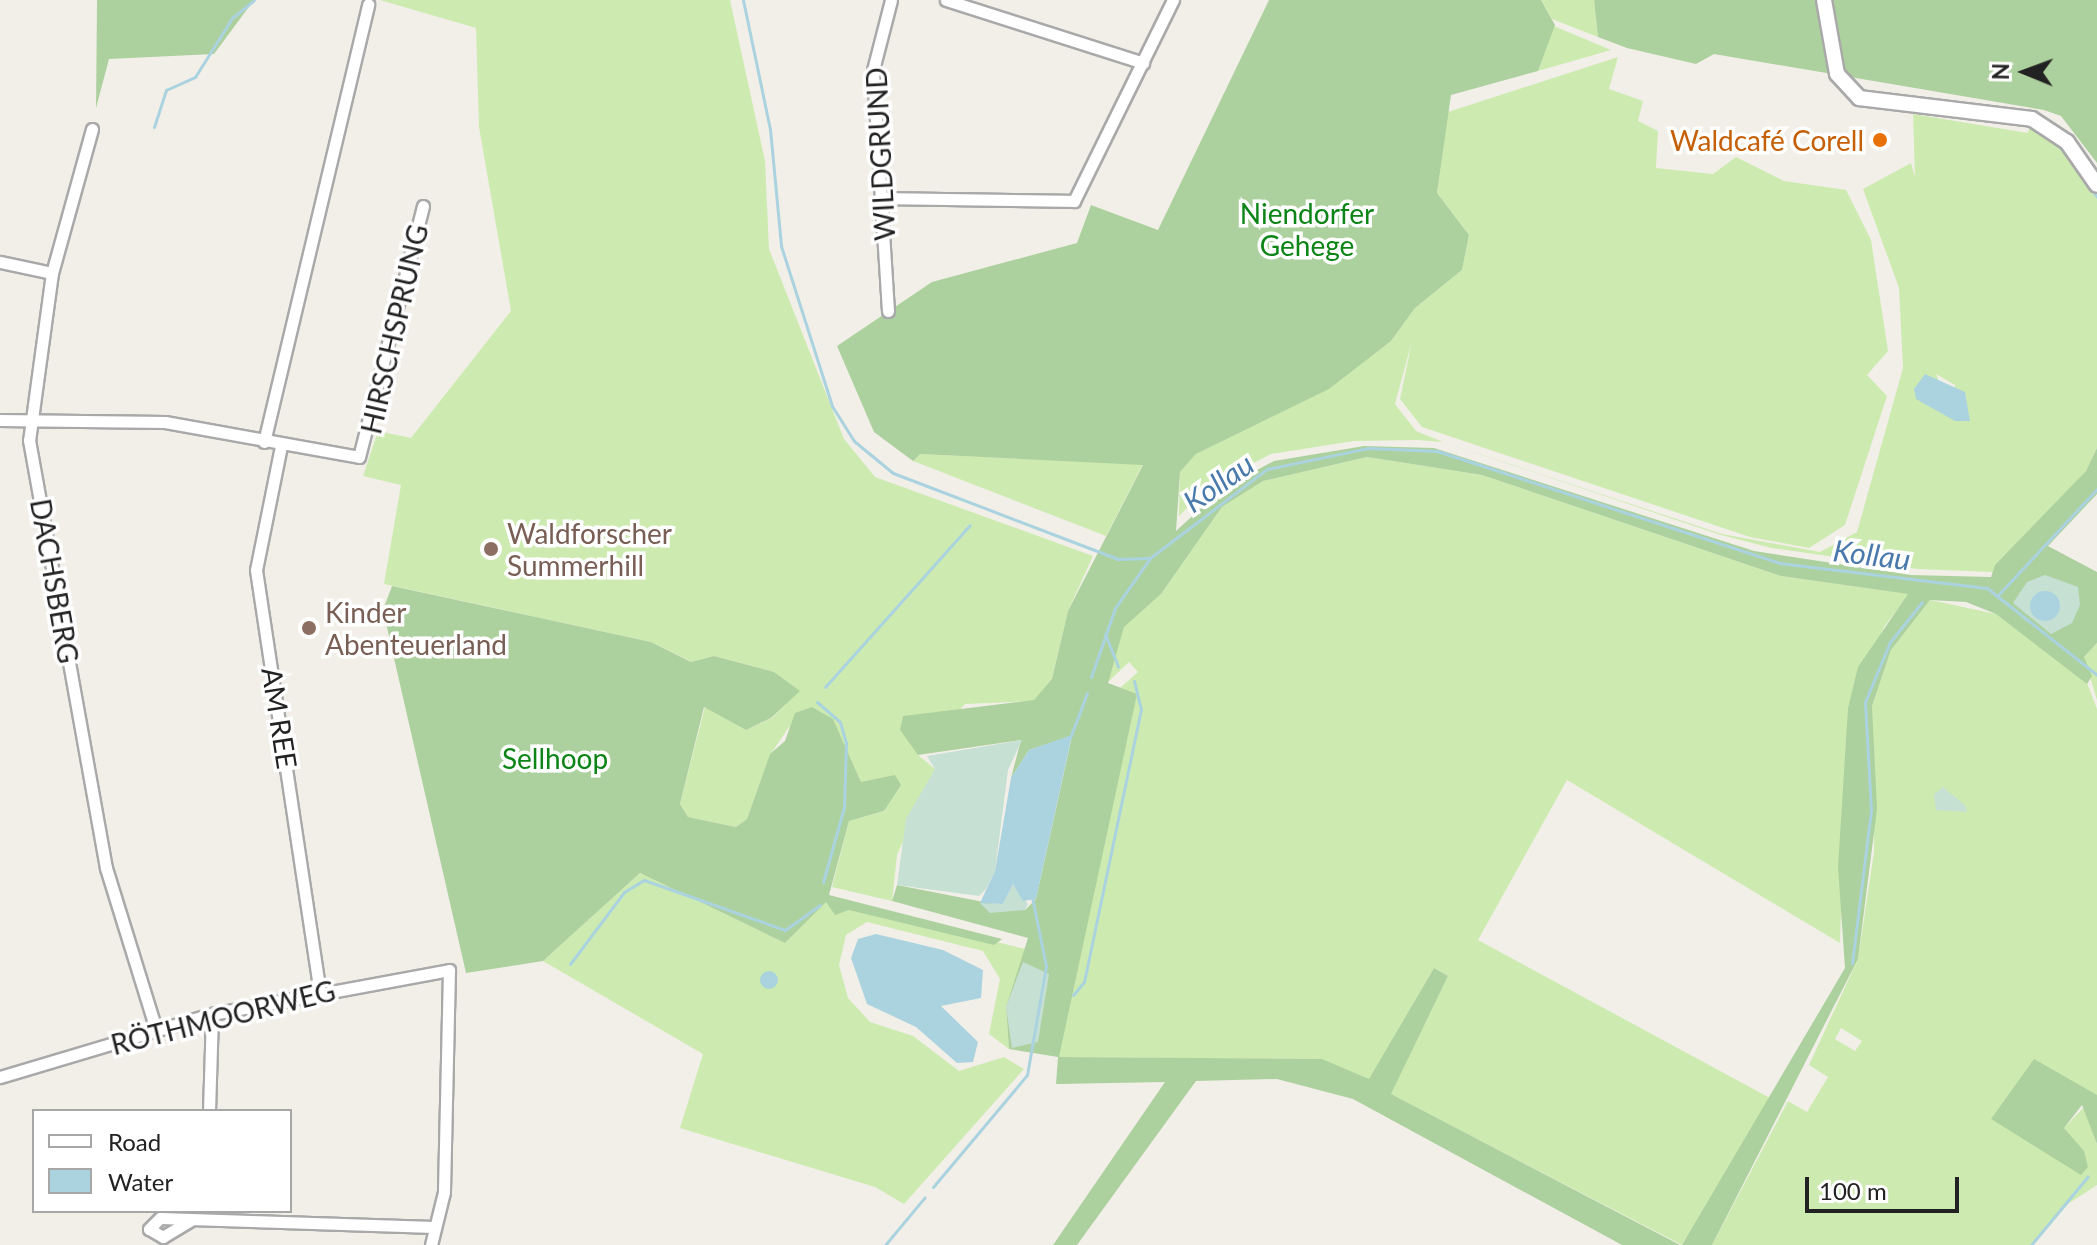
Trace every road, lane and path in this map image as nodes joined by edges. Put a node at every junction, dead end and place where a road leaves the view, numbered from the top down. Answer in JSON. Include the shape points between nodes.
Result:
{"nodes":[{"id":1,"x":891,"y":0,"type":"edge"},
{"id":2,"x":946,"y":0,"type":"edge"},
{"id":3,"x":1173,"y":0,"type":"edge"},
{"id":4,"x":1824,"y":0,"type":"edge"},
{"id":5,"x":368,"y":4,"type":"dead end"},
{"id":6,"x":1143,"y":63,"type":"junction"},
{"id":7,"x":92,"y":129,"type":"dead end"},
{"id":8,"x":2097,"y":185,"type":"edge"},
{"id":9,"x":883,"y":198,"type":"junction"},
{"id":10,"x":423,"y":206,"type":"dead end"},
{"id":11,"x":0,"y":262,"type":"edge"},
{"id":12,"x":52,"y":273,"type":"junction"},
{"id":13,"x":888,"y":311,"type":"dead end"},
{"id":14,"x":29,"y":419,"type":"junction"},
{"id":15,"x":0,"y":420,"type":"edge"},
{"id":16,"x":264,"y":442,"type":"junction"},
{"id":17,"x":281,"y":446,"type":"junction"},
{"id":18,"x":320,"y":991,"type":"junction"},
{"id":19,"x":212,"y":1014,"type":"junction"},
{"id":20,"x":156,"y":1030,"type":"junction"},
{"id":21,"x":0,"y":1077,"type":"edge"},
{"id":22,"x":209,"y":1109,"type":"edge"},
{"id":23,"x":206,"y":1216,"type":"edge"},
{"id":24,"x":191,"y":1220,"type":"dead end"},
{"id":25,"x":434,"y":1227,"type":"junction"},
{"id":26,"x":431,"y":1245,"type":"edge"}],
"edges":[{"from":1,"to":9,"type":"street","name":"WILDGRUND","via":[[873,70]]},
{"from":2,"to":6,"type":"street"},
{"from":3,"to":6,"type":"street"},
{"from":4,"to":8,"type":"street","via":[[1837,74],[1859,98],[2032,119],[2067,142]]},
{"from":5,"to":16,"type":"street"},
{"from":6,"to":9,"type":"street","via":[[1074,201]]},
{"from":7,"to":12,"type":"street","name":"DACHSBERG"},
{"from":9,"to":13,"type":"street","name":"WILDGRUND"},
{"from":10,"to":17,"type":"street","name":"HIRSCHSPRUNG","via":[[365,451],[352,460]]},
{"from":11,"to":12,"type":"street"},
{"from":12,"to":14,"type":"street","name":"DACHSBERG"},
{"from":14,"to":15,"type":"street"},
{"from":14,"to":16,"type":"street","via":[[165,422]]},
{"from":14,"to":20,"type":"street","name":"DACHSBERG","via":[[106,868]]},
{"from":16,"to":17,"type":"street"},
{"from":17,"to":18,"type":"street","name":"AM REE","via":[[256,570]]},
{"from":18,"to":19,"type":"street","name":"RÖTHMOORWEG"},
{"from":18,"to":25,"type":"street","name":"RÖTHMOORWEG","via":[[449,970],[444,1192]]},
{"from":19,"to":20,"type":"street","name":"RÖTHMOORWEG"},
{"from":19,"to":22,"type":"street"},
{"from":20,"to":21,"type":"street","name":"RÖTHMOORWEG"},
{"from":23,"to":24,"type":"street"},
{"from":23,"to":25,"type":"street"},
{"from":25,"to":26,"type":"street"}]}
